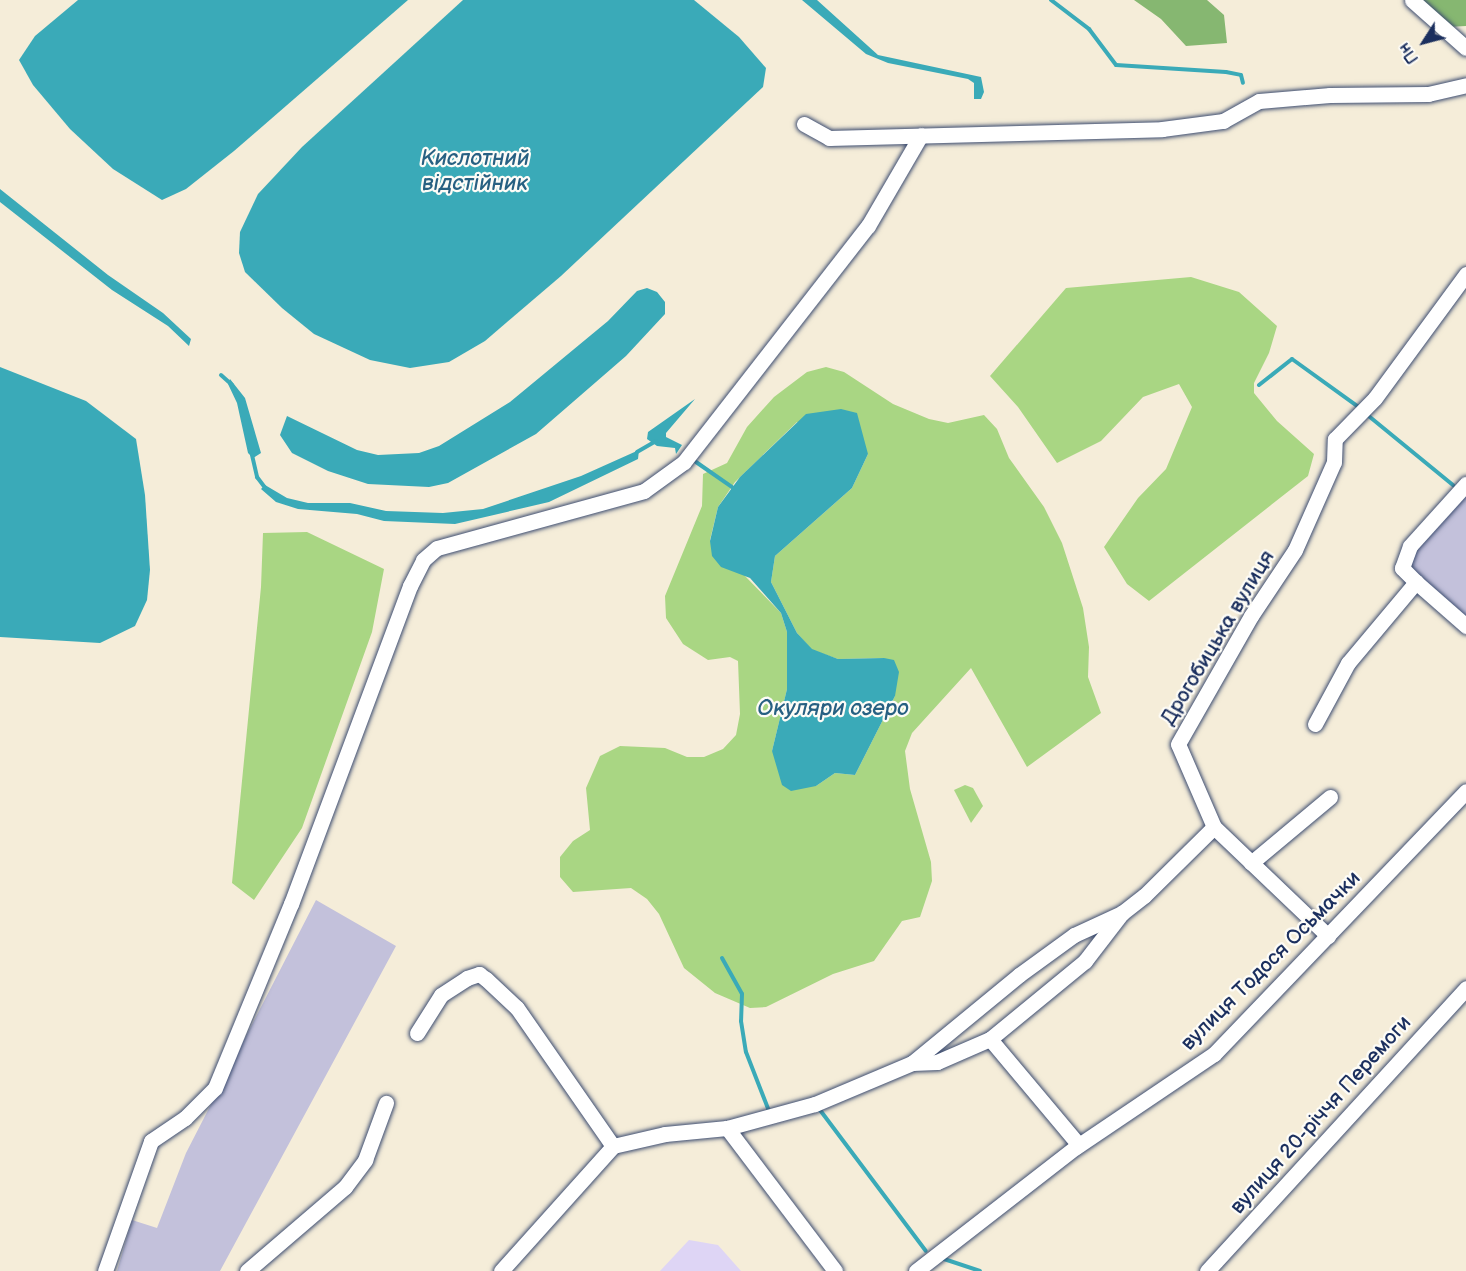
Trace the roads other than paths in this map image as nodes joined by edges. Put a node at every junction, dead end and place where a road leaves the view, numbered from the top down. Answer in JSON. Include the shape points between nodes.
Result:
{"nodes":[{"id":1,"x":1412,"y":0,"type":"edge"},
{"id":2,"x":1466,"y":48,"type":"edge"},
{"id":3,"x":1466,"y":85,"type":"edge"},
{"id":4,"x":804,"y":124,"type":"dead end"},
{"id":5,"x":921,"y":135,"type":"junction"},
{"id":6,"x":1466,"y":274,"type":"edge"},
{"id":7,"x":1466,"y":484,"type":"edge"},
{"id":8,"x":1416,"y":582,"type":"junction"},
{"id":9,"x":1466,"y":626,"type":"edge"},
{"id":10,"x":1315,"y":724,"type":"dead end"},
{"id":11,"x":1466,"y":791,"type":"edge"},
{"id":12,"x":1330,"y":796,"type":"dead end"},
{"id":13,"x":1214,"y":827,"type":"junction"},
{"id":14,"x":1251,"y":863,"type":"junction"},
{"id":15,"x":1122,"y":913,"type":"junction"},
{"id":16,"x":1328,"y":936,"type":"junction"},
{"id":17,"x":1466,"y":988,"type":"edge"},
{"id":18,"x":417,"y":1033,"type":"dead end"},
{"id":19,"x":990,"y":1039,"type":"junction"},
{"id":20,"x":912,"y":1063,"type":"junction"},
{"id":21,"x":386,"y":1103,"type":"dead end"},
{"id":22,"x":728,"y":1128,"type":"junction"},
{"id":23,"x":1079,"y":1145,"type":"junction"},
{"id":24,"x":613,"y":1146,"type":"junction"},
{"id":25,"x":105,"y":1271,"type":"edge"},
{"id":26,"x":247,"y":1271,"type":"edge"},
{"id":27,"x":501,"y":1271,"type":"edge"},
{"id":28,"x":835,"y":1271,"type":"edge"},
{"id":29,"x":916,"y":1271,"type":"edge"},
{"id":30,"x":1207,"y":1271,"type":"edge"}],
"edges":[{"from":1,"to":2,"type":"street"},
{"from":3,"to":5,"type":"street","via":[[1428,94],[1330,95],[1259,101],[1223,121],[1162,129]]},
{"from":4,"to":5,"type":"street","via":[[830,138]]},
{"from":5,"to":25,"type":"street","via":[[868,226],[684,462],[644,491],[437,548],[423,560],[291,904],[215,1088],[185,1118],[151,1140]]},
{"from":6,"to":13,"type":"street","name":"Дрогобицька вулиця","via":[[1365,407],[1335,439],[1334,462],[1295,550],[1251,616],[1178,744]]},
{"from":7,"to":8,"type":"street","via":[[1403,558],[1402,568]]},
{"from":8,"to":9,"type":"street"},
{"from":8,"to":10,"type":"street","via":[[1348,663]]},
{"from":11,"to":16,"type":"street","name":"вулиця Тодося Осьмачки"},
{"from":12,"to":14,"type":"street"},
{"from":13,"to":14,"type":"street"},
{"from":13,"to":15,"type":"street"},
{"from":14,"to":16,"type":"street"},
{"from":15,"to":19,"type":"street","via":[[1085,961]]},
{"from":15,"to":20,"type":"street","via":[[1074,935]]},
{"from":16,"to":23,"type":"street","name":"вулиця Тодося Осьмачки","via":[[1214,1054]]},
{"from":17,"to":30,"type":"street","name":"вулиця 20-річчя Перемоги"},
{"from":18,"to":24,"type":"street","via":[[441,995],[467,978],[479,975],[486,979],[517,1008]]},
{"from":19,"to":20,"type":"street","via":[[937,1062]]},
{"from":19,"to":23,"type":"street"},
{"from":20,"to":22,"type":"street","via":[[815,1104]]},
{"from":21,"to":26,"type":"street","via":[[364,1160],[345,1187]]},
{"from":22,"to":24,"type":"street","via":[[665,1134]]},
{"from":22,"to":28,"type":"street"},
{"from":23,"to":29,"type":"street","name":"вулиця Тодося Осьмачки"},
{"from":24,"to":27,"type":"street"}]}
